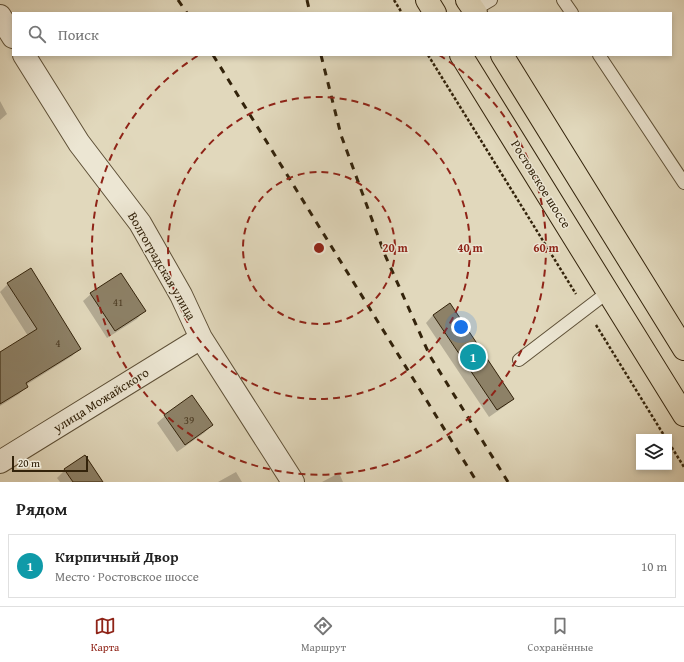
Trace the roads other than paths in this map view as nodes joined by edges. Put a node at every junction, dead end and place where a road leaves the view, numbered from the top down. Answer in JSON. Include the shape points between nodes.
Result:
{"nodes":[{"id":1,"x":427,"y":0,"type":"edge"},
{"id":2,"x":563,"y":0,"type":"edge"},
{"id":3,"x":434,"y":12,"type":"edge"},
{"id":4,"x":571,"y":12,"type":"edge"},
{"id":5,"x":0,"y":16,"type":"edge"},
{"id":6,"x":12,"y":35,"type":"edge"},
{"id":7,"x":25,"y":56,"type":"edge"},
{"id":8,"x":462,"y":56,"type":"edge"},
{"id":9,"x":503,"y":56,"type":"edge"},
{"id":10,"x":600,"y":56,"type":"edge"},
{"id":11,"x":684,"y":182,"type":"edge"},
{"id":12,"x":608,"y":292,"type":"junction"},
{"id":13,"x":201,"y":338,"type":"junction"},
{"id":14,"x":684,"y":349,"type":"edge"},
{"id":15,"x":519,"y":360,"type":"dead end"},
{"id":16,"x":684,"y":415,"type":"edge"},
{"id":17,"x":0,"y":462,"type":"edge"},
{"id":18,"x":293,"y":482,"type":"edge"}],
"edges":[{"from":1,"to":3,"type":"main road"},
{"from":2,"to":4,"type":"lane"},
{"from":5,"to":6,"type":"street"},
{"from":7,"to":13,"type":"street","name":"Волгоградская улица","via":[[78,143],[140,223],[181,295]]},
{"from":8,"to":12,"type":"main road","name":"Ростовское шоссе"},
{"from":9,"to":14,"type":"main road"},
{"from":10,"to":11,"type":"lane"},
{"from":12,"to":15,"type":"lane"},
{"from":12,"to":16,"type":"main road","name":"Ростовское шоссе"},
{"from":13,"to":17,"type":"street","name":"улица Можайского"},
{"from":13,"to":18,"type":"street","name":"Волгоградская улица"}]}
